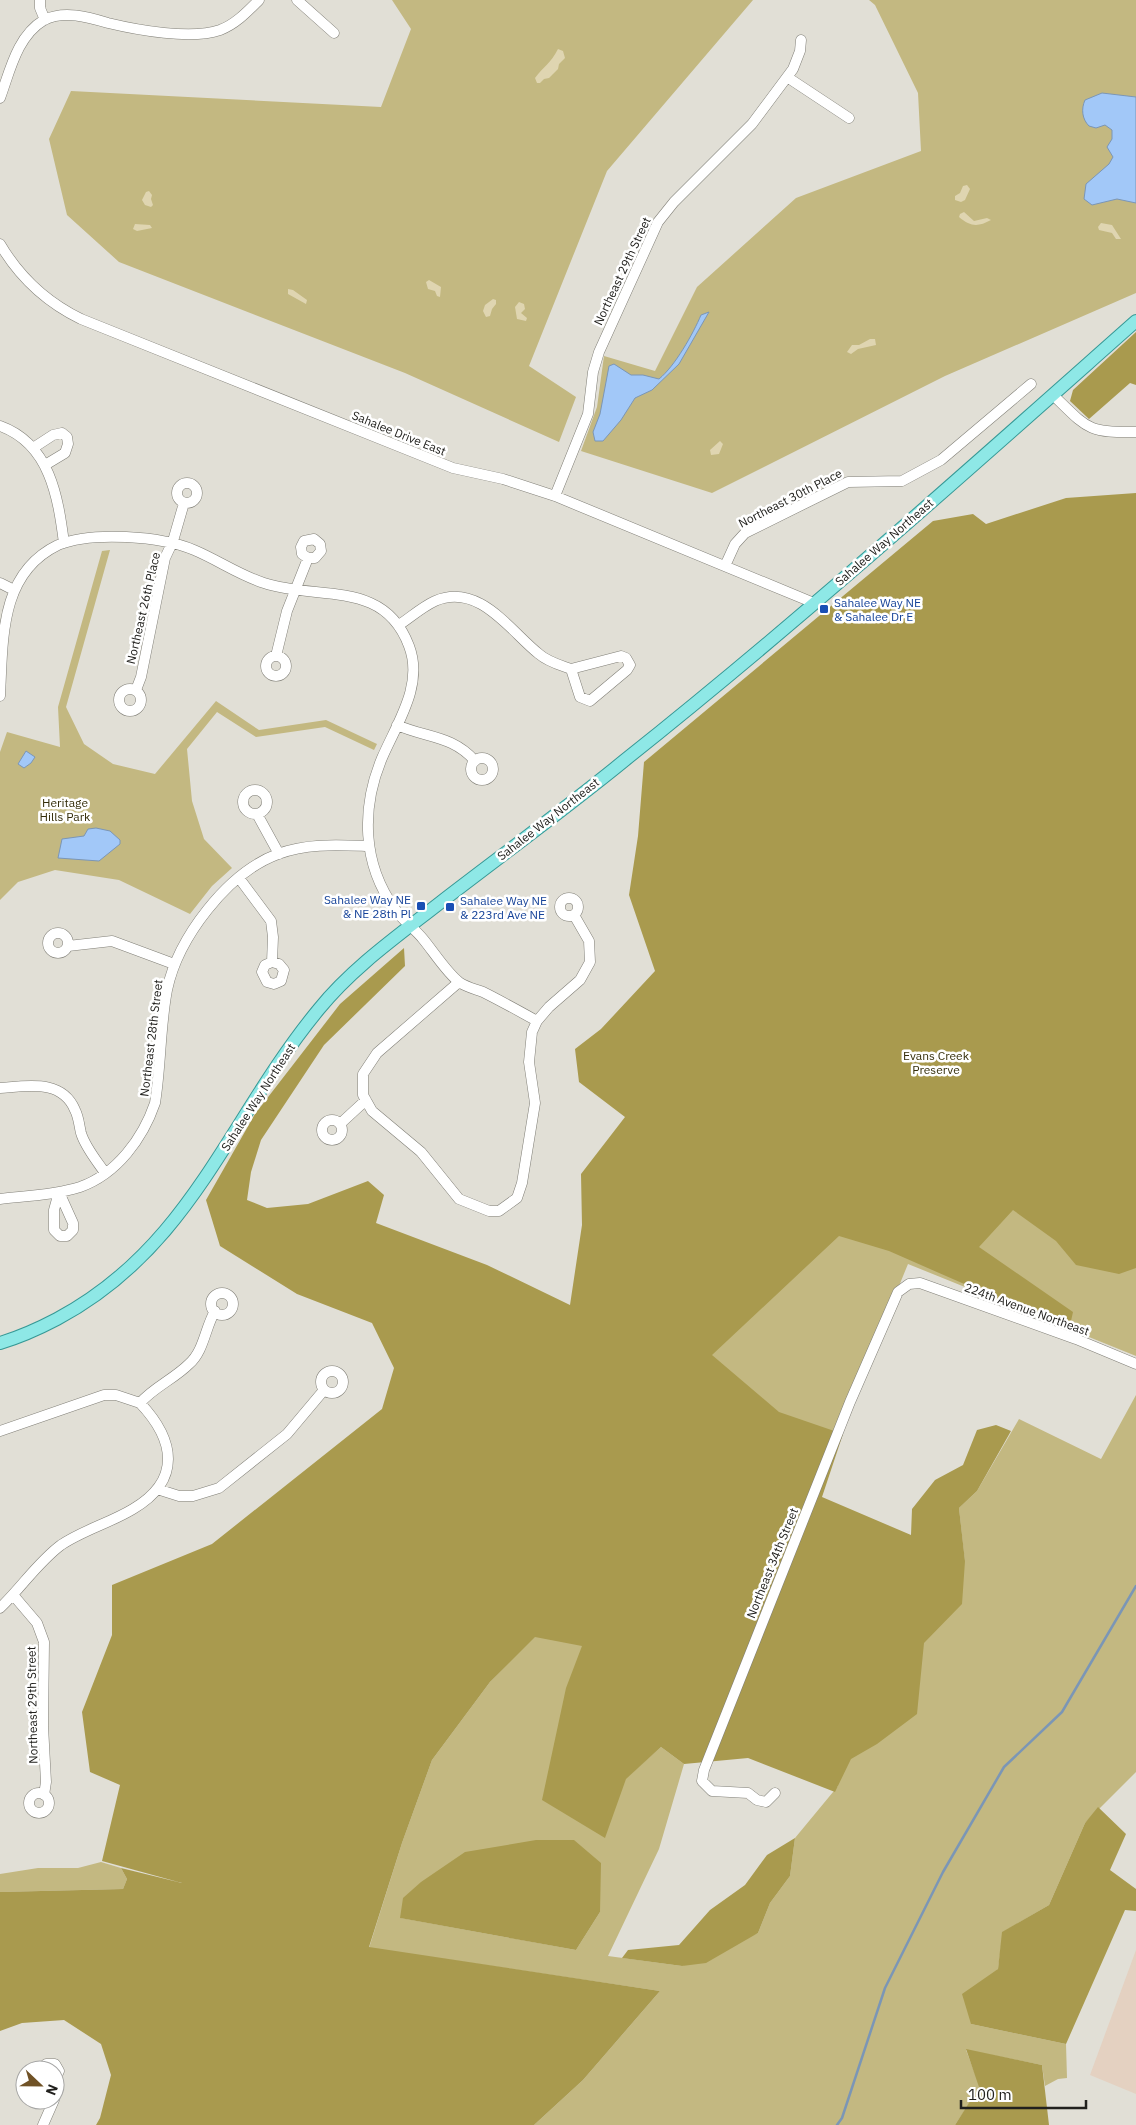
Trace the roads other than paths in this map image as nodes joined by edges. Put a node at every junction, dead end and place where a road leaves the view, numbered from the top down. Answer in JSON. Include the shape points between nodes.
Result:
{"nodes":[{"id":1,"x":40,"y":0,"type":"edge"},
{"id":2,"x":259,"y":0,"type":"edge"},
{"id":3,"x":297,"y":0,"type":"edge"},
{"id":4,"x":45,"y":20,"type":"junction"},
{"id":5,"x":334,"y":33,"type":"dead end"},
{"id":6,"x":800,"y":40,"type":"dead end"},
{"id":7,"x":787,"y":77,"type":"junction"},
{"id":8,"x":0,"y":98,"type":"edge"},
{"id":9,"x":849,"y":118,"type":"dead end"},
{"id":10,"x":0,"y":244,"type":"edge"},
{"id":11,"x":1136,"y":320,"type":"edge"},
{"id":12,"x":1031,"y":384,"type":"dead end"},
{"id":13,"x":1053,"y":395,"type":"junction"},
{"id":14,"x":0,"y":426,"type":"edge"},
{"id":15,"x":1136,"y":432,"type":"edge"},
{"id":16,"x":33,"y":448,"type":"junction"},
{"id":17,"x":45,"y":465,"type":"junction"},
{"id":18,"x":555,"y":496,"type":"junction"},
{"id":19,"x":184,"y":502,"type":"dead end"},
{"id":20,"x":173,"y":542,"type":"junction"},
{"id":21,"x":64,"y":543,"type":"junction"},
{"id":22,"x":308,"y":558,"type":"dead end"},
{"id":23,"x":725,"y":566,"type":"junction"},
{"id":24,"x":0,"y":583,"type":"edge"},
{"id":25,"x":10,"y":588,"type":"junction"},
{"id":26,"x":296,"y":591,"type":"junction"},
{"id":27,"x":814,"y":603,"type":"junction"},
{"id":28,"x":399,"y":625,"type":"junction"},
{"id":29,"x":276,"y":656,"type":"dead end"},
{"id":30,"x":571,"y":669,"type":"junction"},
{"id":31,"x":136,"y":690,"type":"dead end"},
{"id":32,"x":0,"y":696,"type":"edge"},
{"id":33,"x":397,"y":725,"type":"junction"},
{"id":34,"x":475,"y":761,"type":"dead end"},
{"id":35,"x":257,"y":814,"type":"dead end"},
{"id":36,"x":368,"y":846,"type":"junction"},
{"id":37,"x":279,"y":854,"type":"junction"},
{"id":38,"x":239,"y":878,"type":"junction"},
{"id":39,"x":574,"y":914,"type":"dead end"},
{"id":40,"x":411,"y":925,"type":"junction"},
{"id":41,"x":68,"y":946,"type":"dead end"},
{"id":42,"x":272,"y":962,"type":"dead end"},
{"id":43,"x":174,"y":964,"type":"junction"},
{"id":44,"x":459,"y":982,"type":"junction"},
{"id":45,"x":538,"y":1021,"type":"junction"},
{"id":46,"x":0,"y":1088,"type":"edge"},
{"id":47,"x":366,"y":1100,"type":"junction"},
{"id":48,"x":340,"y":1124,"type":"dead end"},
{"id":49,"x":105,"y":1173,"type":"junction"},
{"id":50,"x":0,"y":1199,"type":"edge"},
{"id":51,"x":909,"y":1284,"type":"joint"},
{"id":52,"x":215,"y":1311,"type":"dead end"},
{"id":53,"x":0,"y":1343,"type":"edge"},
{"id":54,"x":1136,"y":1364,"type":"edge"},
{"id":55,"x":324,"y":1390,"type":"dead end"},
{"id":56,"x":140,"y":1403,"type":"junction"},
{"id":57,"x":0,"y":1431,"type":"edge"},
{"id":58,"x":157,"y":1489,"type":"junction"},
{"id":59,"x":14,"y":1596,"type":"junction"},
{"id":60,"x":0,"y":1608,"type":"edge"},
{"id":61,"x":775,"y":1793,"type":"dead end"},
{"id":62,"x":44,"y":1795,"type":"dead end"},
{"id":63,"x":50,"y":2110,"type":"edge"},
{"id":64,"x":43,"y":2125,"type":"edge"}],
"edges":[{"from":1,"to":4,"type":"street"},
{"from":2,"to":4,"type":"street","via":[[231,24],[209,33],[142,30],[74,15]]},
{"from":3,"to":5,"type":"street"},
{"from":4,"to":8,"type":"street","via":[[26,37],[17,51]]},
{"from":6,"to":7,"type":"street","name":"Northeast 29th Street","via":[[797,60]]},
{"from":7,"to":9,"type":"street"},
{"from":7,"to":18,"type":"street","name":"Northeast 29th Street","via":[[752,124],[658,222],[599,352],[588,414]]},
{"from":10,"to":18,"type":"street","name":"Sahalee Drive East","via":[[14,268],[46,299],[81,319],[453,468],[516,482]]},
{"from":11,"to":13,"type":"main road","name":"Sahalee Way Northeast"},
{"from":12,"to":23,"type":"street","name":"Northeast 30th Place","via":[[925,470],[902,481],[848,482],[745,533],[735,544]]},
{"from":13,"to":15,"type":"street","via":[[1088,428]]},
{"from":13,"to":27,"type":"main road","name":"Sahalee Way Northeast"},
{"from":14,"to":16,"type":"street"},
{"from":16,"to":17,"type":"street"},
{"from":16,"to":17,"type":"street","via":[[53,435],[62,433],[67,437],[65,453]]},
{"from":17,"to":21,"type":"street","via":[[60,510]]},
{"from":18,"to":23,"type":"street","name":"Sahalee Drive East"},
{"from":19,"to":20,"type":"street","name":"Northeast 26th Place"},
{"from":20,"to":21,"type":"street","via":[[102,538]]},
{"from":20,"to":26,"type":"street","via":[[262,583]]},
{"from":20,"to":31,"type":"street","name":"Northeast 26th Place","via":[[165,558]]},
{"from":21,"to":25,"type":"street","via":[[31,561]]},
{"from":22,"to":26,"type":"street"},
{"from":23,"to":27,"type":"street","name":"Sahalee Drive East"},
{"from":24,"to":25,"type":"street"},
{"from":25,"to":32,"type":"street","via":[[3,617]]},
{"from":26,"to":28,"type":"street","via":[[368,601],[380,607]]},
{"from":26,"to":29,"type":"street","via":[[284,621]]},
{"from":27,"to":40,"type":"main road","name":"Sahalee Way Northeast","via":[[636,752]]},
{"from":28,"to":30,"type":"street","via":[[442,599],[466,600],[493,611],[539,655]]},
{"from":28,"to":33,"type":"street","via":[[414,660],[414,675]]},
{"from":30,"to":30,"type":"street","via":[[580,697],[590,701],[630,665],[621,656]]},
{"from":33,"to":34,"type":"street","via":[[417,734],[452,742]]},
{"from":33,"to":36,"type":"street","via":[[371,786]]},
{"from":35,"to":37,"type":"street"},
{"from":36,"to":37,"type":"street","name":"Northeast 28th Street","via":[[324,845]]},
{"from":36,"to":40,"type":"street","via":[[381,887],[396,911]]},
{"from":37,"to":38,"type":"street","name":"Northeast 28th Street"},
{"from":38,"to":42,"type":"street","via":[[271,921]]},
{"from":38,"to":43,"type":"street","name":"Northeast 28th Street","via":[[190,934]]},
{"from":39,"to":45,"type":"street","via":[[589,941],[590,962],[580,980]]},
{"from":40,"to":44,"type":"street"},
{"from":40,"to":53,"type":"main road","name":"Sahalee Way Northeast","via":[[349,977],[318,1010],[196,1193],[166,1232],[92,1298],[35,1330]]},
{"from":41,"to":43,"type":"street","via":[[112,941]]},
{"from":43,"to":49,"type":"street","name":"Northeast 28th Street","via":[[167,992],[155,1103],[137,1141]]},
{"from":44,"to":45,"type":"street"},
{"from":44,"to":47,"type":"street","via":[[376,1053],[363,1074]]},
{"from":45,"to":47,"type":"street","via":[[530,1043],[535,1103],[524,1174],[517,1198],[499,1211],[489,1211],[459,1199],[421,1152],[372,1111]]},
{"from":46,"to":49,"type":"street","via":[[49,1086],[66,1096],[75,1108],[81,1134]]},
{"from":47,"to":48,"type":"street"},
{"from":49,"to":50,"type":"street","name":"Northeast 28th Street","via":[[81,1187]]},
{"from":51,"to":54,"type":"street","name":"224th Avenue Northeast","via":[[920,1283]]},
{"from":51,"to":61,"type":"street","name":"Northeast 34th Street","via":[[898,1292],[850,1402],[704,1770],[702,1781],[712,1791],[748,1793],[766,1802]]},
{"from":52,"to":56,"type":"street","via":[[190,1364],[155,1388]]},
{"from":55,"to":58,"type":"street","via":[[288,1434],[219,1488],[193,1496],[179,1496]]},
{"from":56,"to":57,"type":"street","via":[[116,1395],[104,1395]]},
{"from":56,"to":58,"type":"street","via":[[168,1448],[168,1466]]},
{"from":58,"to":59,"type":"street","via":[[133,1509],[60,1546]]},
{"from":59,"to":60,"type":"street"},
{"from":59,"to":62,"type":"street","name":"Northeast 29th Street","via":[[36,1623],[44,1642]]},
{"from":63,"to":64,"type":"street"}]}
